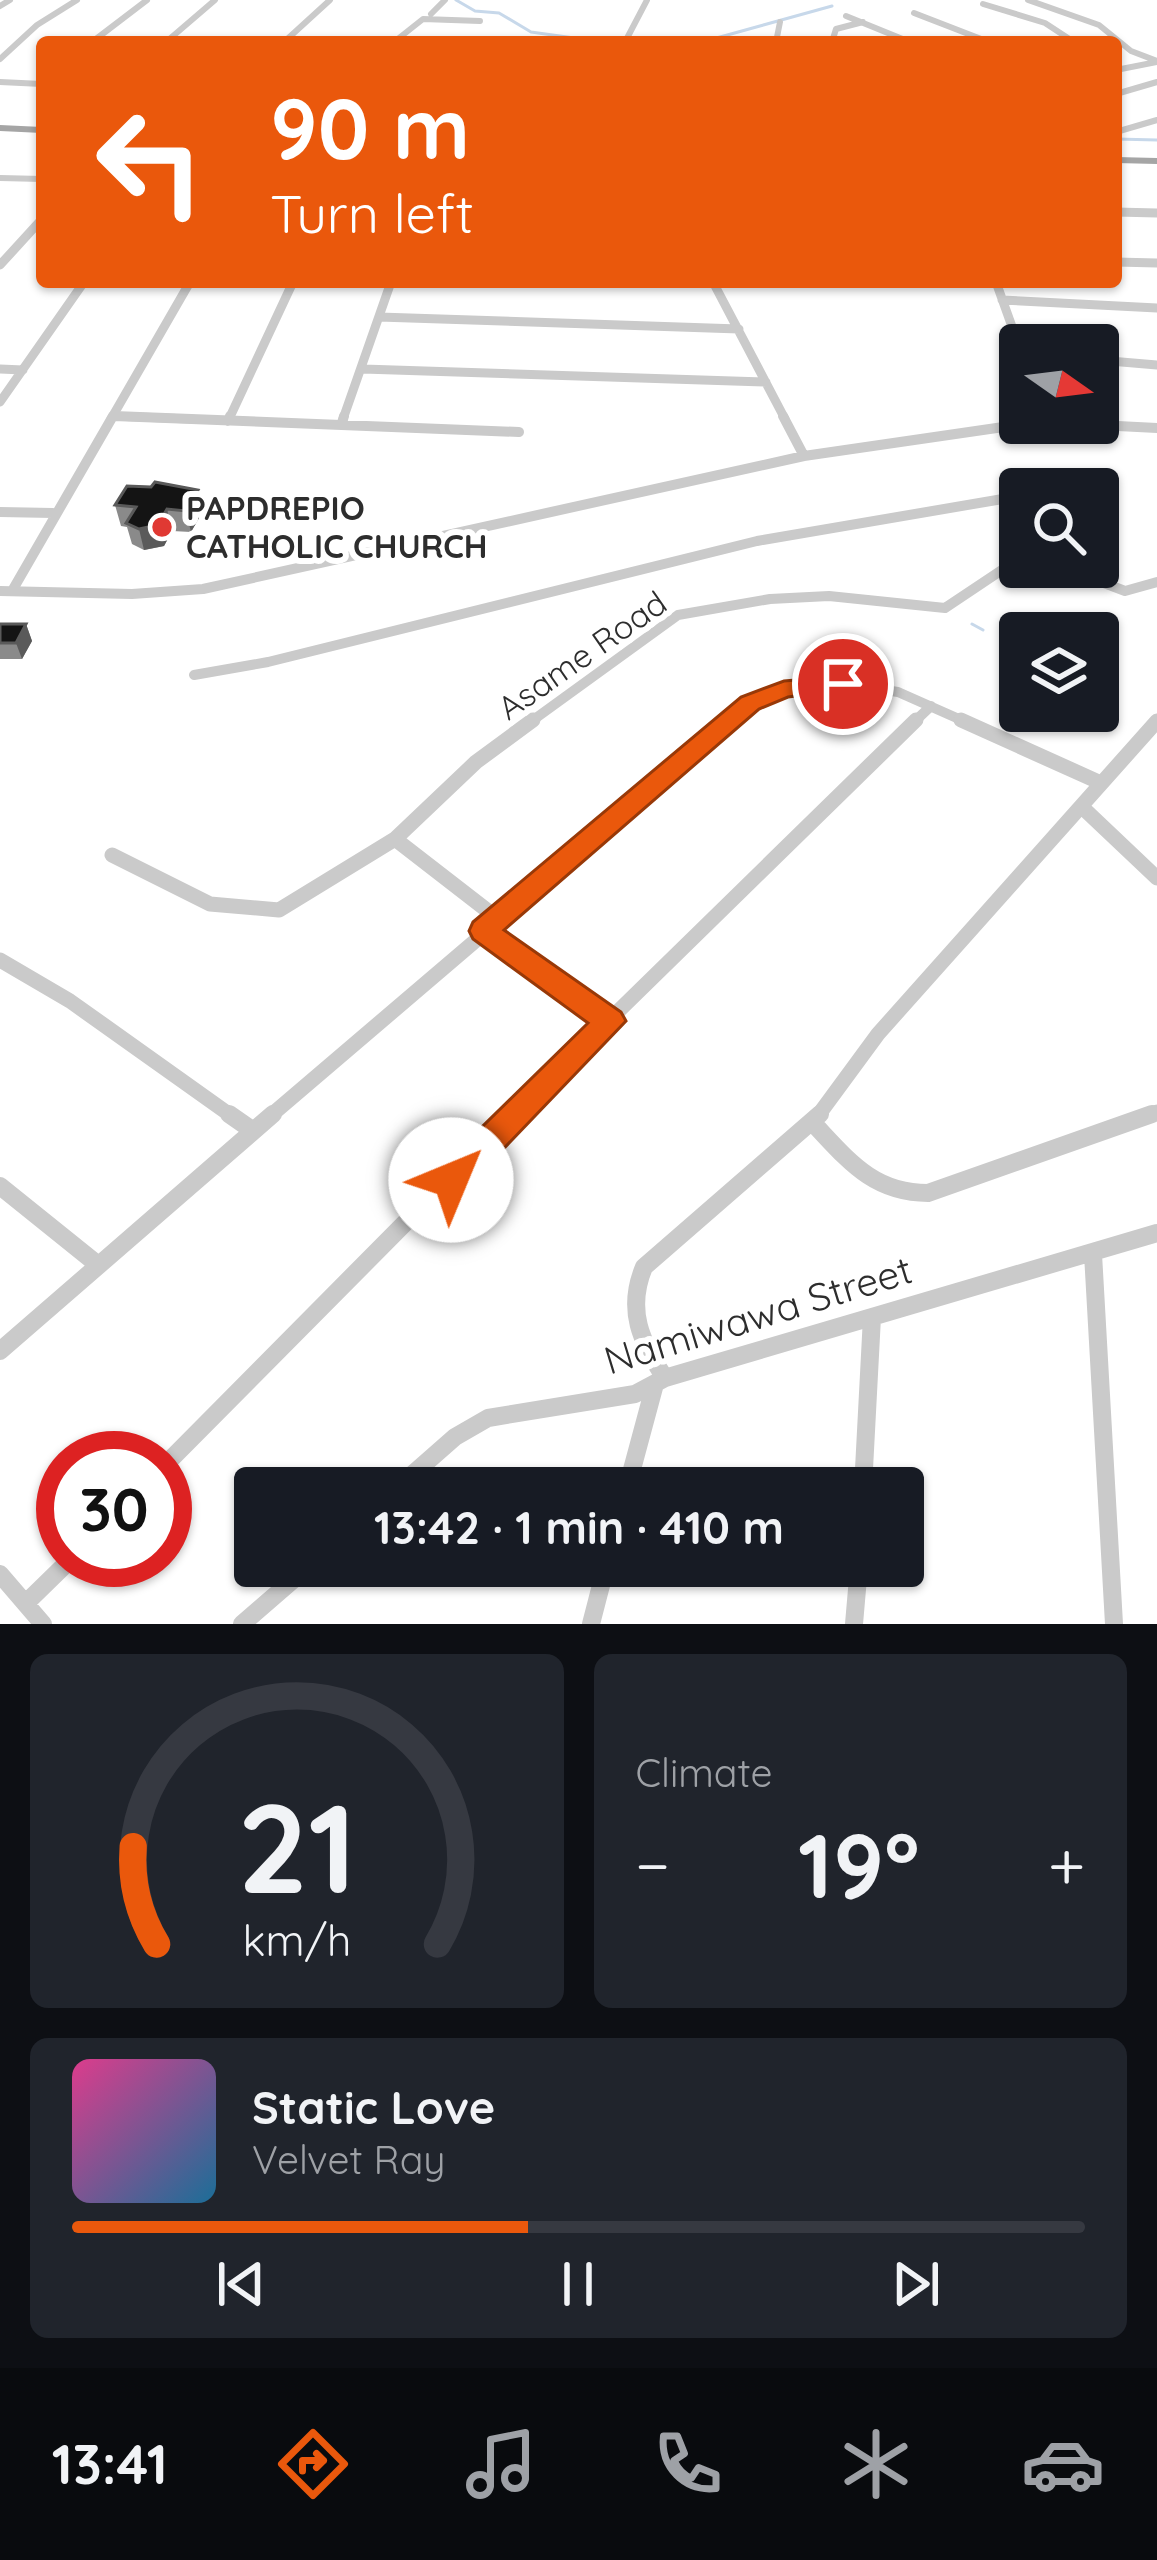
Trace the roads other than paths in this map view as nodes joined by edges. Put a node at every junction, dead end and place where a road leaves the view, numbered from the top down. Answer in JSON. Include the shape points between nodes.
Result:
{"nodes":[{"id":1,"x":10,"y":0,"type":"edge"},
{"id":2,"x":77,"y":0,"type":"edge"},
{"id":3,"x":147,"y":0,"type":"edge"},
{"id":4,"x":215,"y":0,"type":"edge"},
{"id":5,"x":330,"y":0,"type":"edge"},
{"id":6,"x":445,"y":0,"type":"edge"},
{"id":7,"x":647,"y":0,"type":"edge"},
{"id":8,"x":1028,"y":0,"type":"edge"},
{"id":9,"x":983,"y":4,"type":"dead end"},
{"id":10,"x":0,"y":6,"type":"edge"},
{"id":11,"x":914,"y":13,"type":"dead end"},
{"id":12,"x":431,"y":14,"type":"junction"},
{"id":13,"x":847,"y":16,"type":"dead end"},
{"id":14,"x":480,"y":21,"type":"dead end"},
{"id":15,"x":780,"y":22,"type":"dead end"},
{"id":16,"x":863,"y":22,"type":"junction"},
{"id":17,"x":100,"y":36,"type":"edge"},
{"id":18,"x":173,"y":36,"type":"edge"},
{"id":19,"x":291,"y":36,"type":"edge"},
{"id":20,"x":399,"y":36,"type":"edge"},
{"id":21,"x":628,"y":36,"type":"edge"},
{"id":22,"x":777,"y":36,"type":"edge"},
{"id":23,"x":834,"y":36,"type":"edge"},
{"id":24,"x":896,"y":36,"type":"edge"},
{"id":25,"x":973,"y":36,"type":"edge"},
{"id":26,"x":1065,"y":36,"type":"edge"},
{"id":27,"x":1113,"y":36,"type":"edge"},
{"id":28,"x":1122,"y":44,"type":"edge"},
{"id":29,"x":1131,"y":51,"type":"junction"},
{"id":30,"x":1122,"y":52,"type":"edge"},
{"id":31,"x":0,"y":59,"type":"edge"},
{"id":32,"x":1157,"y":62,"type":"edge"},
{"id":33,"x":1122,"y":69,"type":"edge"},
{"id":34,"x":0,"y":82,"type":"edge"},
{"id":35,"x":1157,"y":82,"type":"edge"},
{"id":36,"x":36,"y":84,"type":"edge"},
{"id":37,"x":1122,"y":92,"type":"edge"},
{"id":38,"x":1157,"y":120,"type":"edge"},
{"id":39,"x":0,"y":128,"type":"edge"},
{"id":40,"x":1122,"y":129,"type":"edge"},
{"id":41,"x":36,"y":130,"type":"edge"},
{"id":42,"x":1122,"y":160,"type":"edge"},
{"id":43,"x":1157,"y":161,"type":"edge"},
{"id":44,"x":0,"y":178,"type":"edge"},
{"id":45,"x":36,"y":179,"type":"edge"},
{"id":46,"x":1122,"y":212,"type":"edge"},
{"id":47,"x":1157,"y":213,"type":"edge"},
{"id":48,"x":36,"y":223,"type":"edge"},
{"id":49,"x":1122,"y":262,"type":"edge"},
{"id":50,"x":1157,"y":263,"type":"edge"},
{"id":51,"x":0,"y":265,"type":"edge"},
{"id":52,"x":80,"y":288,"type":"edge"},
{"id":53,"x":187,"y":288,"type":"edge"},
{"id":54,"x":289,"y":288,"type":"edge"},
{"id":55,"x":389,"y":288,"type":"edge"},
{"id":56,"x":716,"y":288,"type":"edge"},
{"id":57,"x":998,"y":288,"type":"edge"},
{"id":58,"x":1002,"y":300,"type":"junction"},
{"id":59,"x":1157,"y":308,"type":"edge"},
{"id":60,"x":379,"y":317,"type":"junction"},
{"id":61,"x":1011,"y":324,"type":"edge"},
{"id":62,"x":740,"y":329,"type":"junction"},
{"id":63,"x":1119,"y":362,"type":"edge"},
{"id":64,"x":1157,"y":365,"type":"edge"},
{"id":65,"x":363,"y":369,"type":"junction"},
{"id":66,"x":0,"y":370,"type":"edge"},
{"id":67,"x":22,"y":370,"type":"junction"},
{"id":68,"x":766,"y":382,"type":"junction"},
{"id":69,"x":0,"y":402,"type":"edge"},
{"id":70,"x":113,"y":416,"type":"junction"},
{"id":71,"x":228,"y":421,"type":"junction"},
{"id":72,"x":342,"y":423,"type":"junction"},
{"id":73,"x":1119,"y":426,"type":"edge"},
{"id":74,"x":999,"y":428,"type":"edge"},
{"id":75,"x":1157,"y":428,"type":"edge"},
{"id":76,"x":519,"y":432,"type":"dead end"},
{"id":77,"x":804,"y":456,"type":"junction"},
{"id":78,"x":999,"y":500,"type":"edge"},
{"id":79,"x":0,"y":512,"type":"edge"},
{"id":80,"x":53,"y":513,"type":"junction"},
{"id":81,"x":999,"y":572,"type":"edge"},
{"id":82,"x":1157,"y":583,"type":"edge"},
{"id":83,"x":1117,"y":588,"type":"edge"},
{"id":84,"x":6,"y":591,"type":"edge"},
{"id":85,"x":194,"y":675,"type":"dead end"},
{"id":86,"x":931,"y":706,"type":"junction"},
{"id":87,"x":1157,"y":721,"type":"edge"},
{"id":88,"x":1101,"y":783,"type":"junction"},
{"id":89,"x":1082,"y":807,"type":"junction"},
{"id":90,"x":395,"y":839,"type":"junction"},
{"id":91,"x":112,"y":855,"type":"dead end"},
{"id":92,"x":1157,"y":878,"type":"edge"},
{"id":93,"x":497,"y":919,"type":"junction"},
{"id":94,"x":484,"y":931,"type":"junction"},
{"id":95,"x":0,"y":960,"type":"edge"},
{"id":96,"x":610,"y":1021,"type":"junction"},
{"id":97,"x":1157,"y":1112,"type":"edge"},
{"id":98,"x":813,"y":1123,"type":"junction"},
{"id":99,"x":252,"y":1130,"type":"junction"},
{"id":100,"x":0,"y":1186,"type":"edge"},
{"id":101,"x":1157,"y":1233,"type":"edge"},
{"id":102,"x":1094,"y":1254,"type":"junction"},
{"id":103,"x":97,"y":1264,"type":"junction"},
{"id":104,"x":872,"y":1317,"type":"junction"},
{"id":105,"x":0,"y":1351,"type":"edge"},
{"id":106,"x":660,"y":1381,"type":"junction"},
{"id":107,"x":192,"y":1438,"type":"edge"},
{"id":108,"x":421,"y":1467,"type":"edge"},
{"id":109,"x":633,"y":1467,"type":"edge"},
{"id":110,"x":864,"y":1467,"type":"edge"},
{"id":111,"x":0,"y":1574,"type":"edge"},
{"id":112,"x":42,"y":1587,"type":"edge"},
{"id":113,"x":285,"y":1587,"type":"edge"},
{"id":114,"x":601,"y":1587,"type":"edge"},
{"id":115,"x":857,"y":1587,"type":"edge"},
{"id":116,"x":27,"y":1602,"type":"junction"},
{"id":117,"x":43,"y":1624,"type":"edge"},
{"id":118,"x":242,"y":1624,"type":"edge"},
{"id":119,"x":591,"y":1624,"type":"edge"},
{"id":120,"x":854,"y":1624,"type":"edge"},
{"id":121,"x":1114,"y":1624,"type":"edge"}],
"edges":[{"from":1,"to":10,"type":"street"},
{"from":2,"to":31,"type":"street"},
{"from":3,"to":17,"type":"street"},
{"from":4,"to":18,"type":"street"},
{"from":5,"to":19,"type":"street"},
{"from":6,"to":12,"type":"street"},
{"from":7,"to":21,"type":"street"},
{"from":8,"to":27,"type":"street"},
{"from":9,"to":26,"type":"street"},
{"from":11,"to":25,"type":"street"},
{"from":12,"to":14,"type":"street"},
{"from":12,"to":20,"type":"street"},
{"from":13,"to":16,"type":"street"},
{"from":15,"to":22,"type":"street"},
{"from":16,"to":23,"type":"street"},
{"from":16,"to":24,"type":"street"},
{"from":28,"to":29,"type":"street"},
{"from":29,"to":30,"type":"street"},
{"from":29,"to":32,"type":"street"},
{"from":32,"to":33,"type":"street"},
{"from":34,"to":36,"type":"street"},
{"from":35,"to":37,"type":"street"},
{"from":38,"to":40,"type":"street"},
{"from":39,"to":41,"type":"main road"},
{"from":42,"to":43,"type":"main road"},
{"from":44,"to":45,"type":"street"},
{"from":46,"to":47,"type":"street"},
{"from":48,"to":51,"type":"street"},
{"from":49,"to":50,"type":"street"},
{"from":52,"to":67,"type":"street"},
{"from":53,"to":70,"type":"street"},
{"from":54,"to":71,"type":"street"},
{"from":55,"to":60,"type":"street"},
{"from":56,"to":62,"type":"street"},
{"from":57,"to":58,"type":"street"},
{"from":58,"to":59,"type":"street"},
{"from":58,"to":61,"type":"street"},
{"from":60,"to":62,"type":"street"},
{"from":60,"to":65,"type":"street"},
{"from":62,"to":68,"type":"street"},
{"from":63,"to":64,"type":"street"},
{"from":65,"to":68,"type":"street"},
{"from":65,"to":72,"type":"street"},
{"from":66,"to":67,"type":"street"},
{"from":67,"to":69,"type":"street"},
{"from":68,"to":77,"type":"street"},
{"from":70,"to":71,"type":"street"},
{"from":70,"to":80,"type":"street"},
{"from":71,"to":72,"type":"street"},
{"from":72,"to":76,"type":"street"},
{"from":73,"to":75,"type":"street"},
{"from":74,"to":77,"type":"street"},
{"from":77,"to":84,"type":"street","via":[[219,586],[153,594]]},
{"from":78,"to":85,"type":"street","via":[[757,541]]},
{"from":79,"to":80,"type":"street"},
{"from":80,"to":84,"type":"street"},
{"from":81,"to":90,"type":"street","name":"Asame Road","via":[[945,608],[800,597],[678,614],[476,762]]},
{"from":82,"to":83,"type":"street"},
{"from":86,"to":88,"type":"street"},
{"from":86,"to":93,"type":"street","via":[[843,684],[763,696]]},
{"from":86,"to":96,"type":"street"},
{"from":87,"to":88,"type":"street"},
{"from":88,"to":89,"type":"street"},
{"from":89,"to":92,"type":"street"},
{"from":89,"to":98,"type":"street","via":[[878,1034]]},
{"from":90,"to":91,"type":"street","name":"Asame Road","via":[[278,910],[210,904]]},
{"from":90,"to":93,"type":"street"},
{"from":93,"to":94,"type":"street"},
{"from":94,"to":96,"type":"street"},
{"from":94,"to":99,"type":"street"},
{"from":95,"to":99,"type":"street"},
{"from":96,"to":107,"type":"street"},
{"from":97,"to":98,"type":"street","via":[[905,1195],[871,1184]]},
{"from":98,"to":106,"type":"street","via":[[644,1267],[633,1296],[635,1323]]},
{"from":99,"to":103,"type":"street"},
{"from":100,"to":103,"type":"street"},
{"from":101,"to":102,"type":"street","name":"Namiwawa Street"},
{"from":102,"to":104,"type":"street","name":"Namiwawa Street"},
{"from":102,"to":121,"type":"street"},
{"from":103,"to":105,"type":"street"},
{"from":104,"to":106,"type":"street","name":"Namiwawa Street"},
{"from":104,"to":110,"type":"street"},
{"from":106,"to":108,"type":"street","name":"Namiwawa Street","via":[[635,1394],[488,1418]]},
{"from":106,"to":109,"type":"street"},
{"from":111,"to":116,"type":"street"},
{"from":112,"to":116,"type":"street"},
{"from":113,"to":118,"type":"street"},
{"from":114,"to":119,"type":"street"},
{"from":115,"to":120,"type":"street"},
{"from":116,"to":117,"type":"street"}]}
